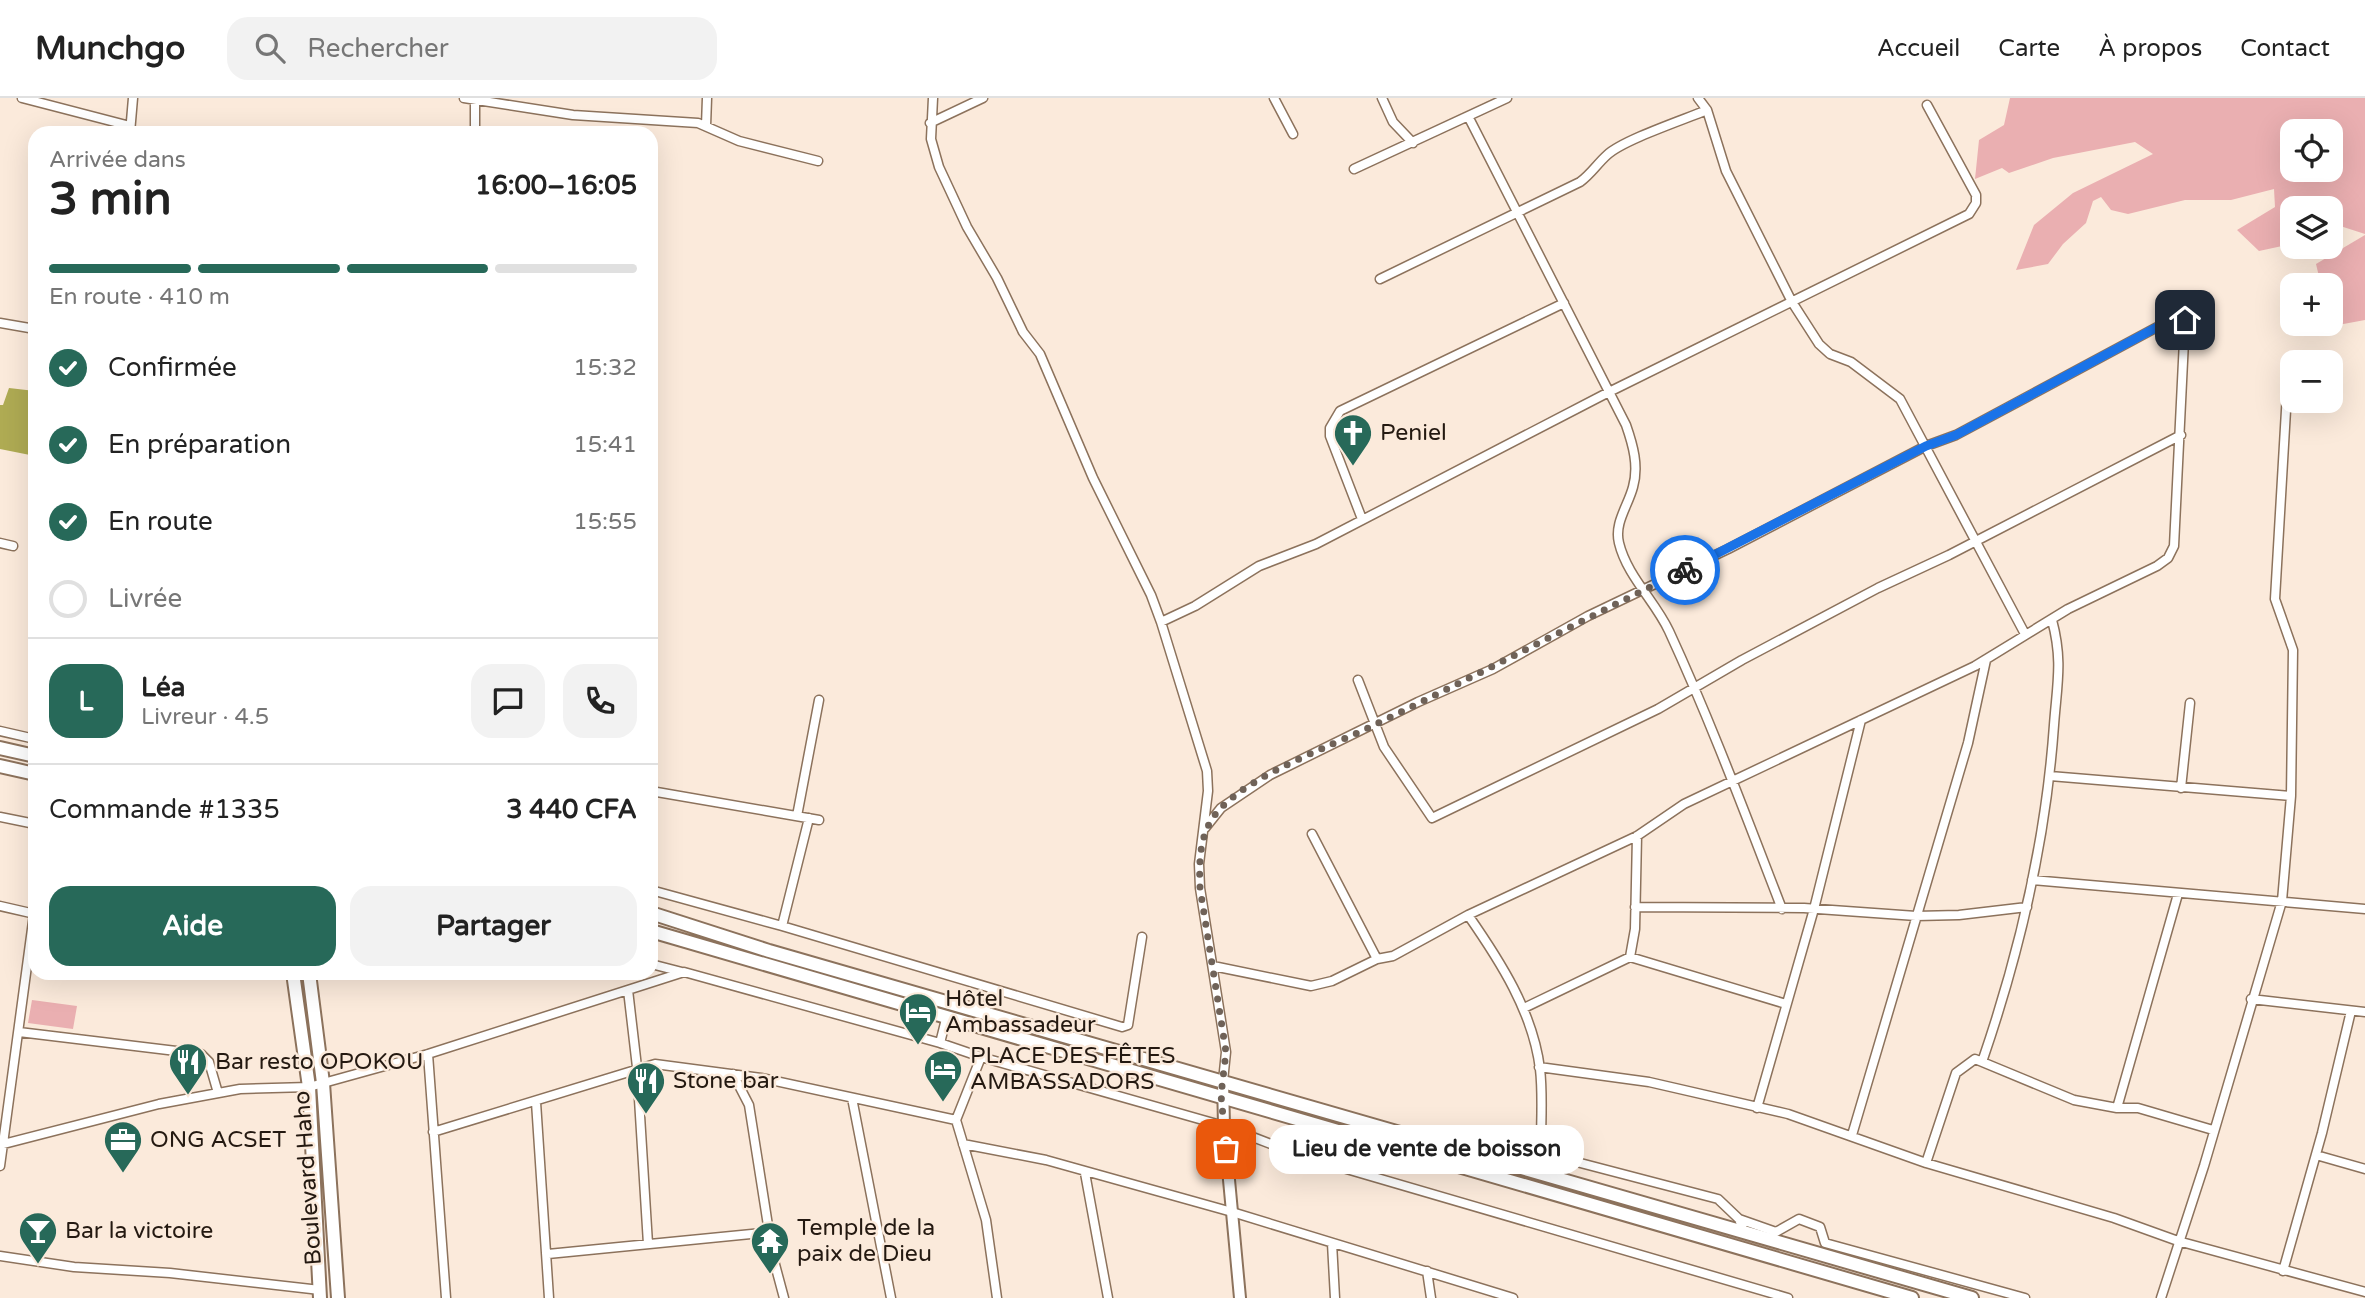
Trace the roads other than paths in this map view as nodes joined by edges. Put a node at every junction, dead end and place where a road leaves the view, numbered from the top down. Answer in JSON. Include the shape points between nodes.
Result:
{"nodes":[{"id":1,"x":22,"y":98,"type":"edge"},
{"id":2,"x":133,"y":98,"type":"edge"},
{"id":3,"x":464,"y":98,"type":"edge"},
{"id":4,"x":707,"y":98,"type":"edge"},
{"id":5,"x":933,"y":98,"type":"edge"},
{"id":6,"x":983,"y":98,"type":"edge"},
{"id":7,"x":1275,"y":98,"type":"edge"},
{"id":8,"x":1382,"y":98,"type":"edge"},
{"id":9,"x":1506,"y":98,"type":"edge"},
{"id":10,"x":1698,"y":98,"type":"edge"},
{"id":11,"x":475,"y":100,"type":"junction"},
{"id":12,"x":1927,"y":105,"type":"dead end"},
{"id":13,"x":1707,"y":110,"type":"junction"},
{"id":14,"x":1469,"y":118,"type":"junction"},
{"id":15,"x":930,"y":123,"type":"junction"},
{"id":16,"x":116,"y":126,"type":"edge"},
{"id":17,"x":130,"y":126,"type":"edge"},
{"id":18,"x":475,"y":126,"type":"edge"},
{"id":19,"x":706,"y":126,"type":"junction"},
{"id":20,"x":1293,"y":134,"type":"dead end"},
{"id":21,"x":1413,"y":143,"type":"junction"},
{"id":22,"x":818,"y":161,"type":"dead end"},
{"id":23,"x":1354,"y":169,"type":"dead end"},
{"id":24,"x":1518,"y":215,"type":"junction"},
{"id":25,"x":1380,"y":279,"type":"dead end"},
{"id":26,"x":1793,"y":302,"type":"junction"},
{"id":27,"x":1564,"y":303,"type":"junction"},
{"id":28,"x":0,"y":323,"type":"edge"},
{"id":29,"x":28,"y":328,"type":"edge"},
{"id":30,"x":1609,"y":392,"type":"junction"},
{"id":31,"x":2286,"y":413,"type":"edge"},
{"id":32,"x":2180,"y":435,"type":"junction"},
{"id":33,"x":1926,"y":446,"type":"junction"},
{"id":34,"x":1362,"y":519,"type":"junction"},
{"id":35,"x":1975,"y":541,"type":"junction"},
{"id":36,"x":0,"y":543,"type":"edge"},
{"id":37,"x":12,"y":546,"type":"dead end"},
{"id":38,"x":1644,"y":590,"type":"junction"},
{"id":39,"x":2052,"y":620,"type":"junction"},
{"id":40,"x":1161,"y":622,"type":"junction"},
{"id":41,"x":2025,"y":634,"type":"junction"},
{"id":42,"x":1986,"y":660,"type":"junction"},
{"id":43,"x":1358,"y":680,"type":"dead end"},
{"id":44,"x":1694,"y":690,"type":"junction"},
{"id":45,"x":819,"y":700,"type":"dead end"},
{"id":46,"x":2189,"y":703,"type":"dead end"},
{"id":47,"x":1861,"y":720,"type":"junction"},
{"id":48,"x":1374,"y":725,"type":"junction"},
{"id":49,"x":0,"y":732,"type":"edge"},
{"id":50,"x":28,"y":738,"type":"edge"},
{"id":51,"x":0,"y":748,"type":"edge"},
{"id":52,"x":28,"y":754,"type":"edge"},
{"id":53,"x":0,"y":766,"type":"edge"},
{"id":54,"x":28,"y":772,"type":"edge"},
{"id":55,"x":2050,"y":776,"type":"junction"},
{"id":56,"x":1732,"y":783,"type":"junction"},
{"id":57,"x":2181,"y":788,"type":"junction"},
{"id":58,"x":658,"y":792,"type":"edge"},
{"id":59,"x":2291,"y":796,"type":"junction"},
{"id":60,"x":797,"y":816,"type":"junction"},
{"id":61,"x":0,"y":817,"type":"edge"},
{"id":62,"x":28,"y":823,"type":"edge"},
{"id":63,"x":1205,"y":828,"type":"junction"},
{"id":64,"x":1312,"y":834,"type":"dead end"},
{"id":65,"x":1637,"y":836,"type":"junction"},
{"id":66,"x":2032,"y":880,"type":"junction"},
{"id":67,"x":658,"y":892,"type":"edge"},
{"id":68,"x":2178,"y":894,"type":"junction"},
{"id":69,"x":2282,"y":901,"type":"junction"},
{"id":70,"x":0,"y":906,"type":"edge"},
{"id":71,"x":1636,"y":907,"type":"junction"},
{"id":72,"x":2027,"y":907,"type":"junction"},
{"id":73,"x":1782,"y":909,"type":"junction"},
{"id":74,"x":1814,"y":909,"type":"junction"},
{"id":75,"x":2365,"y":909,"type":"edge"},
{"id":76,"x":28,"y":912,"type":"edge"},
{"id":77,"x":658,"y":915,"type":"edge"},
{"id":78,"x":1468,"y":915,"type":"junction"},
{"id":79,"x":1916,"y":916,"type":"junction"},
{"id":80,"x":782,"y":926,"type":"junction"},
{"id":81,"x":658,"y":933,"type":"edge"},
{"id":82,"x":1142,"y":937,"type":"dead end"},
{"id":83,"x":1630,"y":957,"type":"junction"},
{"id":84,"x":1377,"y":959,"type":"junction"},
{"id":85,"x":28,"y":966,"type":"edge"},
{"id":86,"x":658,"y":966,"type":"edge"},
{"id":87,"x":1213,"y":966,"type":"junction"},
{"id":88,"x":684,"y":972,"type":"junction"},
{"id":89,"x":294,"y":980,"type":"edge"},
{"id":90,"x":310,"y":980,"type":"edge"},
{"id":91,"x":628,"y":990,"type":"junction"},
{"id":92,"x":992,"y":991,"type":"junction"},
{"id":93,"x":2251,"y":999,"type":"junction"},
{"id":94,"x":1787,"y":1004,"type":"junction"},
{"id":95,"x":1524,"y":1008,"type":"junction"},
{"id":96,"x":2351,"y":1011,"type":"junction"},
{"id":97,"x":2365,"y":1012,"type":"edge"},
{"id":98,"x":984,"y":1013,"type":"junction"},
{"id":99,"x":946,"y":1020,"type":"junction"},
{"id":100,"x":19,"y":1032,"type":"junction"},
{"id":101,"x":317,"y":1032,"type":"junction"},
{"id":102,"x":302,"y":1036,"type":"junction"},
{"id":103,"x":940,"y":1043,"type":"junction"},
{"id":104,"x":428,"y":1054,"type":"junction"},
{"id":105,"x":981,"y":1057,"type":"junction"},
{"id":106,"x":1983,"y":1059,"type":"junction"},
{"id":107,"x":1539,"y":1067,"type":"junction"},
{"id":108,"x":637,"y":1068,"type":"junction"},
{"id":109,"x":733,"y":1074,"type":"junction"},
{"id":110,"x":1223,"y":1081,"type":"junction"},
{"id":111,"x":323,"y":1083,"type":"junction"},
{"id":112,"x":309,"y":1087,"type":"junction"},
{"id":113,"x":218,"y":1093,"type":"junction"},
{"id":114,"x":1221,"y":1095,"type":"junction"},
{"id":115,"x":852,"y":1098,"type":"junction"},
{"id":116,"x":536,"y":1102,"type":"junction"},
{"id":117,"x":1757,"y":1108,"type":"junction"},
{"id":118,"x":2117,"y":1108,"type":"junction"},
{"id":119,"x":956,"y":1120,"type":"junction"},
{"id":120,"x":1224,"y":1126,"type":"junction"},
{"id":121,"x":2213,"y":1130,"type":"junction"},
{"id":122,"x":433,"y":1132,"type":"junction"},
{"id":123,"x":1852,"y":1135,"type":"junction"},
{"id":124,"x":962,"y":1144,"type":"junction"},
{"id":125,"x":2,"y":1145,"type":"edge"},
{"id":126,"x":2316,"y":1155,"type":"junction"},
{"id":127,"x":1926,"y":1163,"type":"junction"},
{"id":128,"x":0,"y":1166,"type":"edge"},
{"id":129,"x":2365,"y":1169,"type":"edge"},
{"id":130,"x":1085,"y":1173,"type":"junction"},
{"id":131,"x":1232,"y":1212,"type":"junction"},
{"id":132,"x":1739,"y":1219,"type":"junction"},
{"id":133,"x":771,"y":1232,"type":"junction"},
{"id":134,"x":1744,"y":1232,"type":"junction"},
{"id":135,"x":2178,"y":1241,"type":"junction"},
{"id":136,"x":1332,"y":1243,"type":"junction"},
{"id":137,"x":648,"y":1244,"type":"junction"},
{"id":138,"x":548,"y":1254,"type":"junction"},
{"id":139,"x":0,"y":1256,"type":"edge"},
{"id":140,"x":1427,"y":1271,"type":"junction"},
{"id":141,"x":2283,"y":1272,"type":"junction"},
{"id":142,"x":2365,"y":1292,"type":"edge"},
{"id":143,"x":320,"y":1294,"type":"edge"},
{"id":144,"x":338,"y":1298,"type":"edge"},
{"id":145,"x":446,"y":1298,"type":"edge"},
{"id":146,"x":550,"y":1298,"type":"edge"},
{"id":147,"x":784,"y":1298,"type":"edge"},
{"id":148,"x":891,"y":1298,"type":"edge"},
{"id":149,"x":997,"y":1298,"type":"edge"},
{"id":150,"x":1108,"y":1298,"type":"edge"},
{"id":151,"x":1240,"y":1298,"type":"edge"},
{"id":152,"x":1335,"y":1298,"type":"edge"},
{"id":153,"x":1431,"y":1298,"type":"edge"},
{"id":154,"x":1513,"y":1298,"type":"edge"},
{"id":155,"x":1788,"y":1298,"type":"edge"},
{"id":156,"x":1912,"y":1298,"type":"edge"},
{"id":157,"x":1972,"y":1298,"type":"edge"},
{"id":158,"x":2025,"y":1298,"type":"edge"},
{"id":159,"x":2161,"y":1298,"type":"edge"}],
"edges":[{"from":1,"to":16,"type":"street"},
{"from":2,"to":17,"type":"street"},
{"from":3,"to":11,"type":"street"},
{"from":4,"to":19,"type":"street"},
{"from":5,"to":15,"type":"street"},
{"from":6,"to":15,"type":"street"},
{"from":7,"to":20,"type":"street"},
{"from":8,"to":21,"type":"street","via":[[1393,122]]},
{"from":9,"to":14,"type":"street"},
{"from":10,"to":13,"type":"street"},
{"from":11,"to":18,"type":"street"},
{"from":11,"to":19,"type":"street","via":[[573,115]]},
{"from":12,"to":26,"type":"street","via":[[1976,195],[1969,214]]},
{"from":13,"to":24,"type":"street","via":[[1625,143],[1580,182]]},
{"from":13,"to":26,"type":"street","via":[[1727,171]]},
{"from":14,"to":21,"type":"street"},
{"from":14,"to":24,"type":"street"},
{"from":15,"to":40,"type":"street","via":[[933,151],[967,227],[1040,355]]},
{"from":19,"to":22,"type":"street","via":[[739,141]]},
{"from":21,"to":23,"type":"street"},
{"from":24,"to":25,"type":"street"},
{"from":24,"to":27,"type":"street"},
{"from":26,"to":30,"type":"street"},
{"from":26,"to":33,"type":"street","via":[[1830,354],[1851,362],[1900,399]]},
{"from":27,"to":30,"type":"street"},
{"from":27,"to":34,"type":"street","via":[[1340,411],[1330,436]]},
{"from":28,"to":29,"type":"street"},
{"from":30,"to":34,"type":"street"},
{"from":30,"to":38,"type":"street","via":[[1634,446],[1636,467],[1618,527],[1618,542]]},
{"from":31,"to":59,"type":"street","via":[[2275,599],[2293,650]]},
{"from":32,"to":33,"type":"street","via":[[2186,329],[2181,317],[1956,435]]},
{"from":32,"to":35,"type":"street"},
{"from":32,"to":39,"type":"street","via":[[2175,538],[2168,558]]},
{"from":33,"to":35,"type":"street"},
{"from":33,"to":38,"type":"street"},
{"from":34,"to":40,"type":"street","via":[[1316,544],[1259,566]]},
{"from":35,"to":41,"type":"street"},
{"from":35,"to":44,"type":"street","via":[[1742,660]]},
{"from":36,"to":37,"type":"street"},
{"from":38,"to":44,"type":"street","via":[[1659,611]]},
{"from":38,"to":48,"type":"street"},
{"from":39,"to":41,"type":"street"},
{"from":39,"to":55,"type":"street","via":[[2060,654]]},
{"from":40,"to":63,"type":"street","via":[[1207,771]]},
{"from":41,"to":42,"type":"street"},
{"from":42,"to":47,"type":"street"},
{"from":42,"to":79,"type":"street","via":[[1968,743]]},
{"from":43,"to":48,"type":"street"},
{"from":44,"to":48,"type":"street","via":[[1432,818],[1397,771]]},
{"from":44,"to":56,"type":"street"},
{"from":45,"to":60,"type":"street"},
{"from":46,"to":57,"type":"street"},
{"from":47,"to":56,"type":"street"},
{"from":47,"to":74,"type":"street"},
{"from":48,"to":63,"type":"street","via":[[1259,782],[1221,808]]},
{"from":49,"to":50,"type":"street"},
{"from":51,"to":52,"type":"main road"},
{"from":53,"to":54,"type":"main road"},
{"from":55,"to":57,"type":"street"},
{"from":55,"to":66,"type":"street"},
{"from":56,"to":65,"type":"street","via":[[1684,804]]},
{"from":56,"to":73,"type":"street"},
{"from":57,"to":59,"type":"street"},
{"from":58,"to":60,"type":"street"},
{"from":59,"to":69,"type":"street"},
{"from":60,"to":80,"type":"street","via":[[814,819]]},
{"from":61,"to":62,"type":"street"},
{"from":63,"to":87,"type":"street","via":[[1200,888]]},
{"from":64,"to":84,"type":"street"},
{"from":65,"to":71,"type":"street"},
{"from":65,"to":78,"type":"street"},
{"from":66,"to":68,"type":"street"},
{"from":66,"to":72,"type":"street"},
{"from":67,"to":80,"type":"street"},
{"from":68,"to":69,"type":"street"},
{"from":68,"to":118,"type":"street"},
{"from":69,"to":75,"type":"street"},
{"from":69,"to":93,"type":"street"},
{"from":70,"to":76,"type":"street"},
{"from":71,"to":73,"type":"street"},
{"from":71,"to":83,"type":"street"},
{"from":72,"to":79,"type":"street"},
{"from":72,"to":106,"type":"street"},
{"from":73,"to":74,"type":"street"},
{"from":74,"to":79,"type":"street"},
{"from":74,"to":94,"type":"street"},
{"from":77,"to":98,"type":"main road"},
{"from":78,"to":84,"type":"street","via":[[1393,956]]},
{"from":78,"to":95,"type":"street"},
{"from":79,"to":123,"type":"street"},
{"from":80,"to":92,"type":"street"},
{"from":81,"to":99,"type":"main road"},
{"from":82,"to":92,"type":"street","via":[[1126,1027]]},
{"from":83,"to":94,"type":"street"},
{"from":83,"to":95,"type":"street"},
{"from":84,"to":87,"type":"street","via":[[1311,986]]},
{"from":85,"to":100,"type":"street"},
{"from":86,"to":88,"type":"street"},
{"from":87,"to":110,"type":"street","via":[[1226,1052]]},
{"from":88,"to":91,"type":"street"},
{"from":88,"to":103,"type":"street"},
{"from":89,"to":102,"type":"main road","name":"Boulevard Haho"},
{"from":90,"to":101,"type":"main road","name":"Boulevard Haho"},
{"from":91,"to":104,"type":"street"},
{"from":91,"to":108,"type":"street"},
{"from":92,"to":98,"type":"street"},
{"from":93,"to":96,"type":"street"},
{"from":93,"to":121,"type":"street"},
{"from":94,"to":117,"type":"street"},
{"from":95,"to":107,"type":"street"},
{"from":96,"to":97,"type":"street"},
{"from":96,"to":126,"type":"street"},
{"from":98,"to":110,"type":"main road"},
{"from":99,"to":103,"type":"street"},
{"from":99,"to":114,"type":"main road"},
{"from":100,"to":113,"type":"street","via":[[201,1054],[209,1062]]},
{"from":100,"to":125,"type":"street"},
{"from":101,"to":102,"type":"main road"},
{"from":101,"to":111,"type":"main road","name":"Boulevard Haho"},
{"from":102,"to":112,"type":"main road","name":"Boulevard Haho"},
{"from":103,"to":105,"type":"street"},
{"from":104,"to":111,"type":"street"},
{"from":104,"to":122,"type":"street"},
{"from":105,"to":119,"type":"street"},
{"from":105,"to":120,"type":"street"},
{"from":106,"to":118,"type":"street","via":[[2074,1100]]},
{"from":106,"to":127,"type":"street","via":[[1966,1062],[1956,1073]]},
{"from":107,"to":117,"type":"street","via":[[1649,1082]]},
{"from":107,"to":132,"type":"street","via":[[1541,1145],[1546,1154],[1718,1199]]},
{"from":108,"to":109,"type":"street","via":[[670,1064]]},
{"from":108,"to":116,"type":"street"},
{"from":108,"to":137,"type":"street"},
{"from":109,"to":115,"type":"street"},
{"from":109,"to":133,"type":"street","via":[[749,1105]]},
{"from":110,"to":114,"type":"street"},
{"from":110,"to":134,"type":"main road"},
{"from":111,"to":112,"type":"street"},
{"from":111,"to":144,"type":"main road","name":"Boulevard Haho"},
{"from":112,"to":113,"type":"street"},
{"from":112,"to":143,"type":"main road","name":"Boulevard Haho"},
{"from":113,"to":125,"type":"street"},
{"from":114,"to":120,"type":"street"},
{"from":114,"to":156,"type":"main road"},
{"from":115,"to":119,"type":"street"},
{"from":115,"to":148,"type":"street"},
{"from":116,"to":122,"type":"street"},
{"from":116,"to":138,"type":"street"},
{"from":117,"to":123,"type":"street"},
{"from":118,"to":121,"type":"street","via":[[2138,1108]]},
{"from":119,"to":124,"type":"street"},
{"from":120,"to":131,"type":"street"},
{"from":120,"to":155,"type":"street","via":[[1302,1156]]},
{"from":121,"to":135,"type":"street"},
{"from":122,"to":145,"type":"street"},
{"from":123,"to":127,"type":"street"},
{"from":124,"to":130,"type":"street","via":[[1046,1160]]},
{"from":124,"to":149,"type":"street","via":[[986,1220]]},
{"from":125,"to":128,"type":"street"},
{"from":126,"to":129,"type":"street"},
{"from":126,"to":141,"type":"street"},
{"from":127,"to":135,"type":"street","via":[[2114,1217]]},
{"from":130,"to":131,"type":"street"},
{"from":130,"to":150,"type":"street"},
{"from":131,"to":136,"type":"street"},
{"from":131,"to":151,"type":"street"},
{"from":132,"to":134,"type":"street"},
{"from":132,"to":158,"type":"street","via":[[1776,1232],[1799,1219],[1820,1227],[1825,1244]]},
{"from":133,"to":137,"type":"street"},
{"from":133,"to":147,"type":"street"},
{"from":134,"to":157,"type":"main road"},
{"from":135,"to":141,"type":"street"},
{"from":135,"to":159,"type":"street"},
{"from":136,"to":140,"type":"street"},
{"from":136,"to":152,"type":"street"},
{"from":137,"to":138,"type":"street"},
{"from":138,"to":146,"type":"street"},
{"from":139,"to":143,"type":"street"},
{"from":140,"to":153,"type":"street"},
{"from":140,"to":154,"type":"street"},
{"from":141,"to":142,"type":"street"}]}
